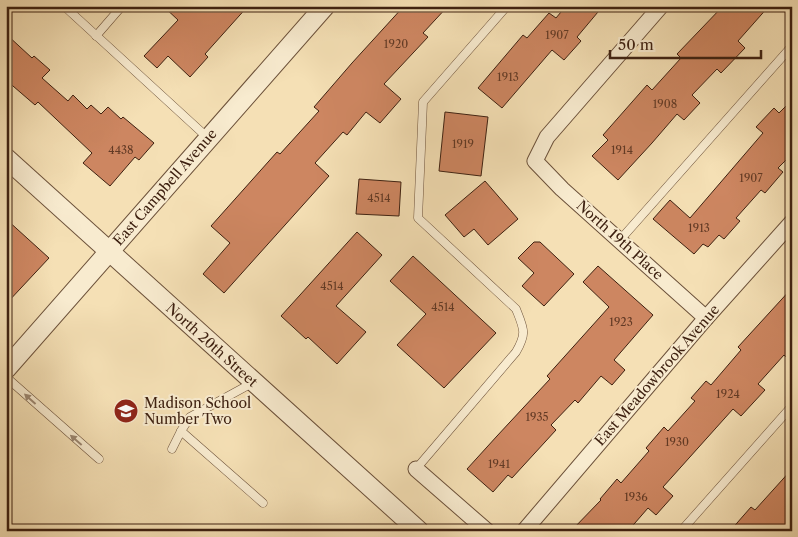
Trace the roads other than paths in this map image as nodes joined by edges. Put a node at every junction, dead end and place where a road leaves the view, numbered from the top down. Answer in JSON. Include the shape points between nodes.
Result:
{"nodes":[{"id":1,"x":64,"y":6,"type":"edge"},
{"id":2,"x":122,"y":6,"type":"edge"},
{"id":3,"x":325,"y":6,"type":"edge"},
{"id":4,"x":507,"y":6,"type":"edge"},
{"id":5,"x":661,"y":6,"type":"edge"},
{"id":6,"x":96,"y":36,"type":"junction"},
{"id":7,"x":792,"y":46,"type":"edge"},
{"id":8,"x":208,"y":138,"type":"junction"},
{"id":9,"x":6,"y":158,"type":"edge"},
{"id":10,"x":792,"y":222,"type":"edge"},
{"id":11,"x":620,"y":240,"type":"junction"},
{"id":12,"x":108,"y":251,"type":"junction"},
{"id":13,"x":706,"y":318,"type":"junction"},
{"id":14,"x":6,"y":368,"type":"edge"},
{"id":15,"x":6,"y":377,"type":"edge"},
{"id":16,"x":254,"y":382,"type":"junction"},
{"id":17,"x":792,"y":406,"type":"edge"},
{"id":18,"x":181,"y":431,"type":"junction"},
{"id":19,"x":172,"y":449,"type":"dead end"},
{"id":20,"x":99,"y":459,"type":"dead end"},
{"id":21,"x":416,"y":469,"type":"joint"},
{"id":22,"x":264,"y":504,"type":"dead end"},
{"id":23,"x":419,"y":531,"type":"edge"},
{"id":24,"x":487,"y":531,"type":"edge"},
{"id":25,"x":524,"y":531,"type":"edge"},
{"id":26,"x":681,"y":531,"type":"edge"}],
"edges":[{"from":1,"to":6,"type":"lane"},
{"from":2,"to":6,"type":"lane"},
{"from":3,"to":8,"type":"street","name":"East Campbell Avenue"},
{"from":4,"to":21,"type":"lane","via":[[424,102],[418,218],[516,309],[524,327],[523,340]]},
{"from":5,"to":11,"type":"street","name":"North 19th Place","via":[[547,136],[534,161]]},
{"from":6,"to":8,"type":"lane"},
{"from":7,"to":11,"type":"lane"},
{"from":8,"to":12,"type":"street","name":"East Campbell Avenue"},
{"from":9,"to":12,"type":"street","name":"North 20th Street"},
{"from":10,"to":13,"type":"street","name":"East Meadowbrook Avenue"},
{"from":11,"to":13,"type":"street","name":"North 19th Place"},
{"from":12,"to":14,"type":"street","name":"East Campbell Avenue"},
{"from":12,"to":16,"type":"street","name":"North 20th Street"},
{"from":13,"to":25,"type":"street","name":"East Meadowbrook Avenue"},
{"from":20,"to":15,"type":"lane","one_way":true},
{"from":16,"to":18,"type":"lane","via":[[190,417]]},
{"from":16,"to":23,"type":"street","name":"North 20th Street"},
{"from":17,"to":26,"type":"lane"},
{"from":18,"to":19,"type":"lane"},
{"from":18,"to":22,"type":"lane"},
{"from":21,"to":24,"type":"street"}]}
